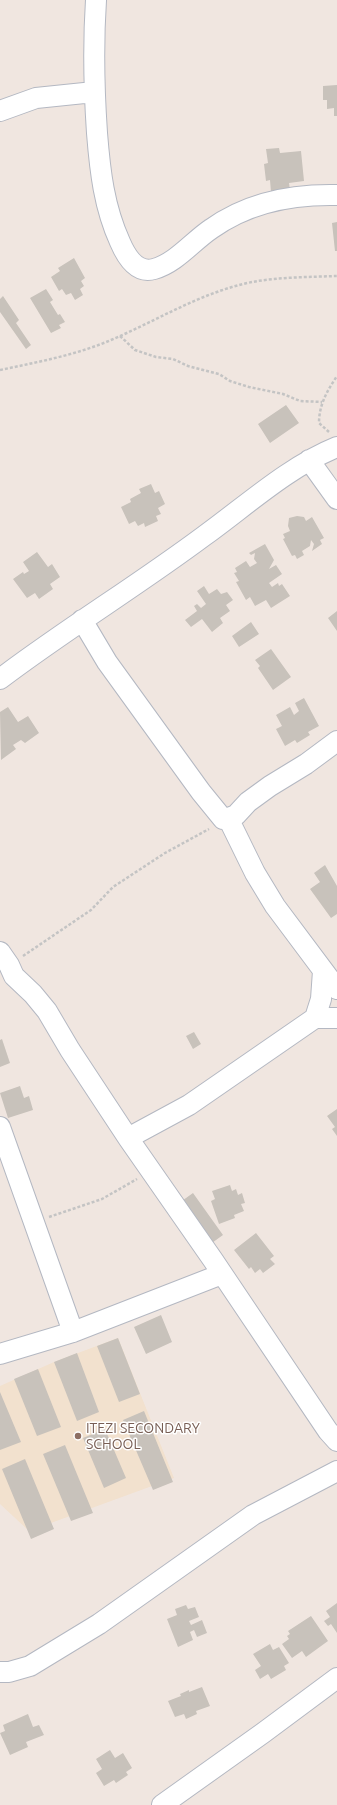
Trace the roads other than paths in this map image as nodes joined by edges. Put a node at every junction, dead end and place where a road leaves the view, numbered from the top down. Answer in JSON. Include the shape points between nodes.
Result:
{"nodes":[{"id":1,"x":96,"y":0,"type":"edge"},
{"id":2,"x":94,"y":92,"type":"junction"},
{"id":3,"x":0,"y":111,"type":"edge"},
{"id":4,"x":337,"y":195,"type":"edge"},
{"id":5,"x":335,"y":442,"type":"edge"},
{"id":6,"x":309,"y":460,"type":"junction"},
{"id":7,"x":337,"y":499,"type":"edge"},
{"id":8,"x":82,"y":620,"type":"junction"},
{"id":9,"x":0,"y":679,"type":"edge"},
{"id":10,"x":337,"y":741,"type":"edge"},
{"id":11,"x":225,"y":819,"type":"junction"},
{"id":12,"x":6,"y":970,"type":"edge"},
{"id":13,"x":323,"y":971,"type":"junction"},
{"id":14,"x":337,"y":989,"type":"edge"},
{"id":15,"x":315,"y":1018,"type":"junction"},
{"id":16,"x":337,"y":1018,"type":"edge"},
{"id":17,"x":0,"y":1127,"type":"edge"},
{"id":18,"x":128,"y":1138,"type":"junction"},
{"id":19,"x":222,"y":1274,"type":"junction"},
{"id":20,"x":73,"y":1332,"type":"junction"},
{"id":21,"x":0,"y":1354,"type":"edge"},
{"id":22,"x":337,"y":1441,"type":"edge"},
{"id":23,"x":337,"y":1471,"type":"edge"},
{"id":24,"x":0,"y":1672,"type":"edge"},
{"id":25,"x":335,"y":1685,"type":"edge"},
{"id":26,"x":162,"y":1805,"type":"edge"}],
"edges":[{"from":1,"to":2,"type":"street"},
{"from":2,"to":3,"type":"street","via":[[36,98]]},
{"from":2,"to":4,"type":"street","via":[[100,171],[106,203],[124,251],[140,268],[147,270],[163,266],[210,229],[247,209],[283,200]]},
{"from":5,"to":6,"type":"street"},
{"from":6,"to":7,"type":"street"},
{"from":6,"to":8,"type":"street"},
{"from":8,"to":9,"type":"street"},
{"from":8,"to":11,"type":"street","via":[[107,662]]},
{"from":10,"to":11,"type":"street","via":[[270,786],[236,814]]},
{"from":11,"to":13,"type":"street","via":[[275,906]]},
{"from":12,"to":18,"type":"street","via":[[33,994],[47,1011]]},
{"from":13,"to":14,"type":"street"},
{"from":13,"to":15,"type":"street","via":[[321,999]]},
{"from":15,"to":16,"type":"street"},
{"from":15,"to":18,"type":"street","via":[[189,1105]]},
{"from":17,"to":20,"type":"street"},
{"from":18,"to":19,"type":"street"},
{"from":19,"to":20,"type":"street"},
{"from":19,"to":22,"type":"street"},
{"from":20,"to":21,"type":"street"},
{"from":23,"to":24,"type":"street","via":[[253,1515],[98,1624],[30,1666]]},
{"from":25,"to":26,"type":"street"}]}
